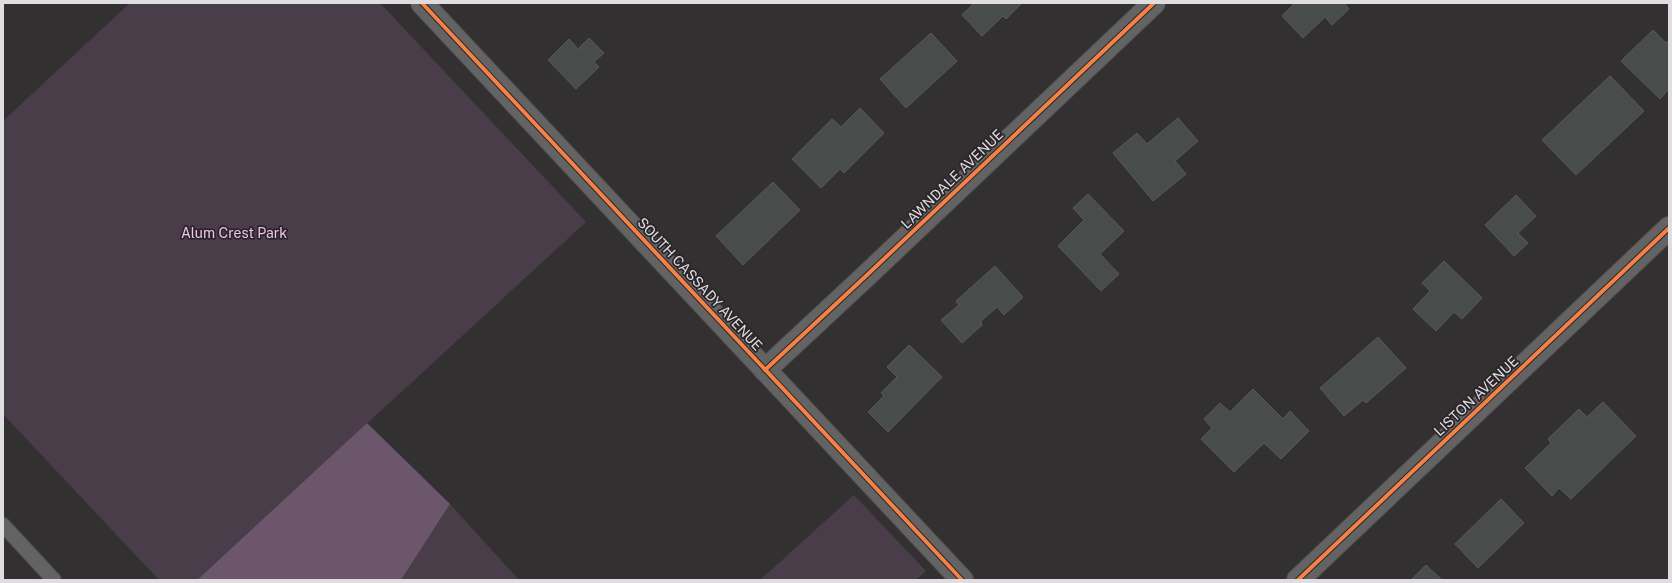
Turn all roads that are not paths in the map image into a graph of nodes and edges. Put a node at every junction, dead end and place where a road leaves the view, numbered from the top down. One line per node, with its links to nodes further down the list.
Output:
1 (422, 3): 4 (street, SOUTH CASSADY AVENUE)
2 (1154, 3): 4 (street, LAWNDALE AVENUE)
3 (1669, 228): 8 (street, LISTON AVENUE)
4 (765, 370): 7 (street, SOUTH CASSADY AVENUE)
5 (3, 525): 6 (lane)
6 (54, 580)
7 (962, 580)
8 (1298, 580)

